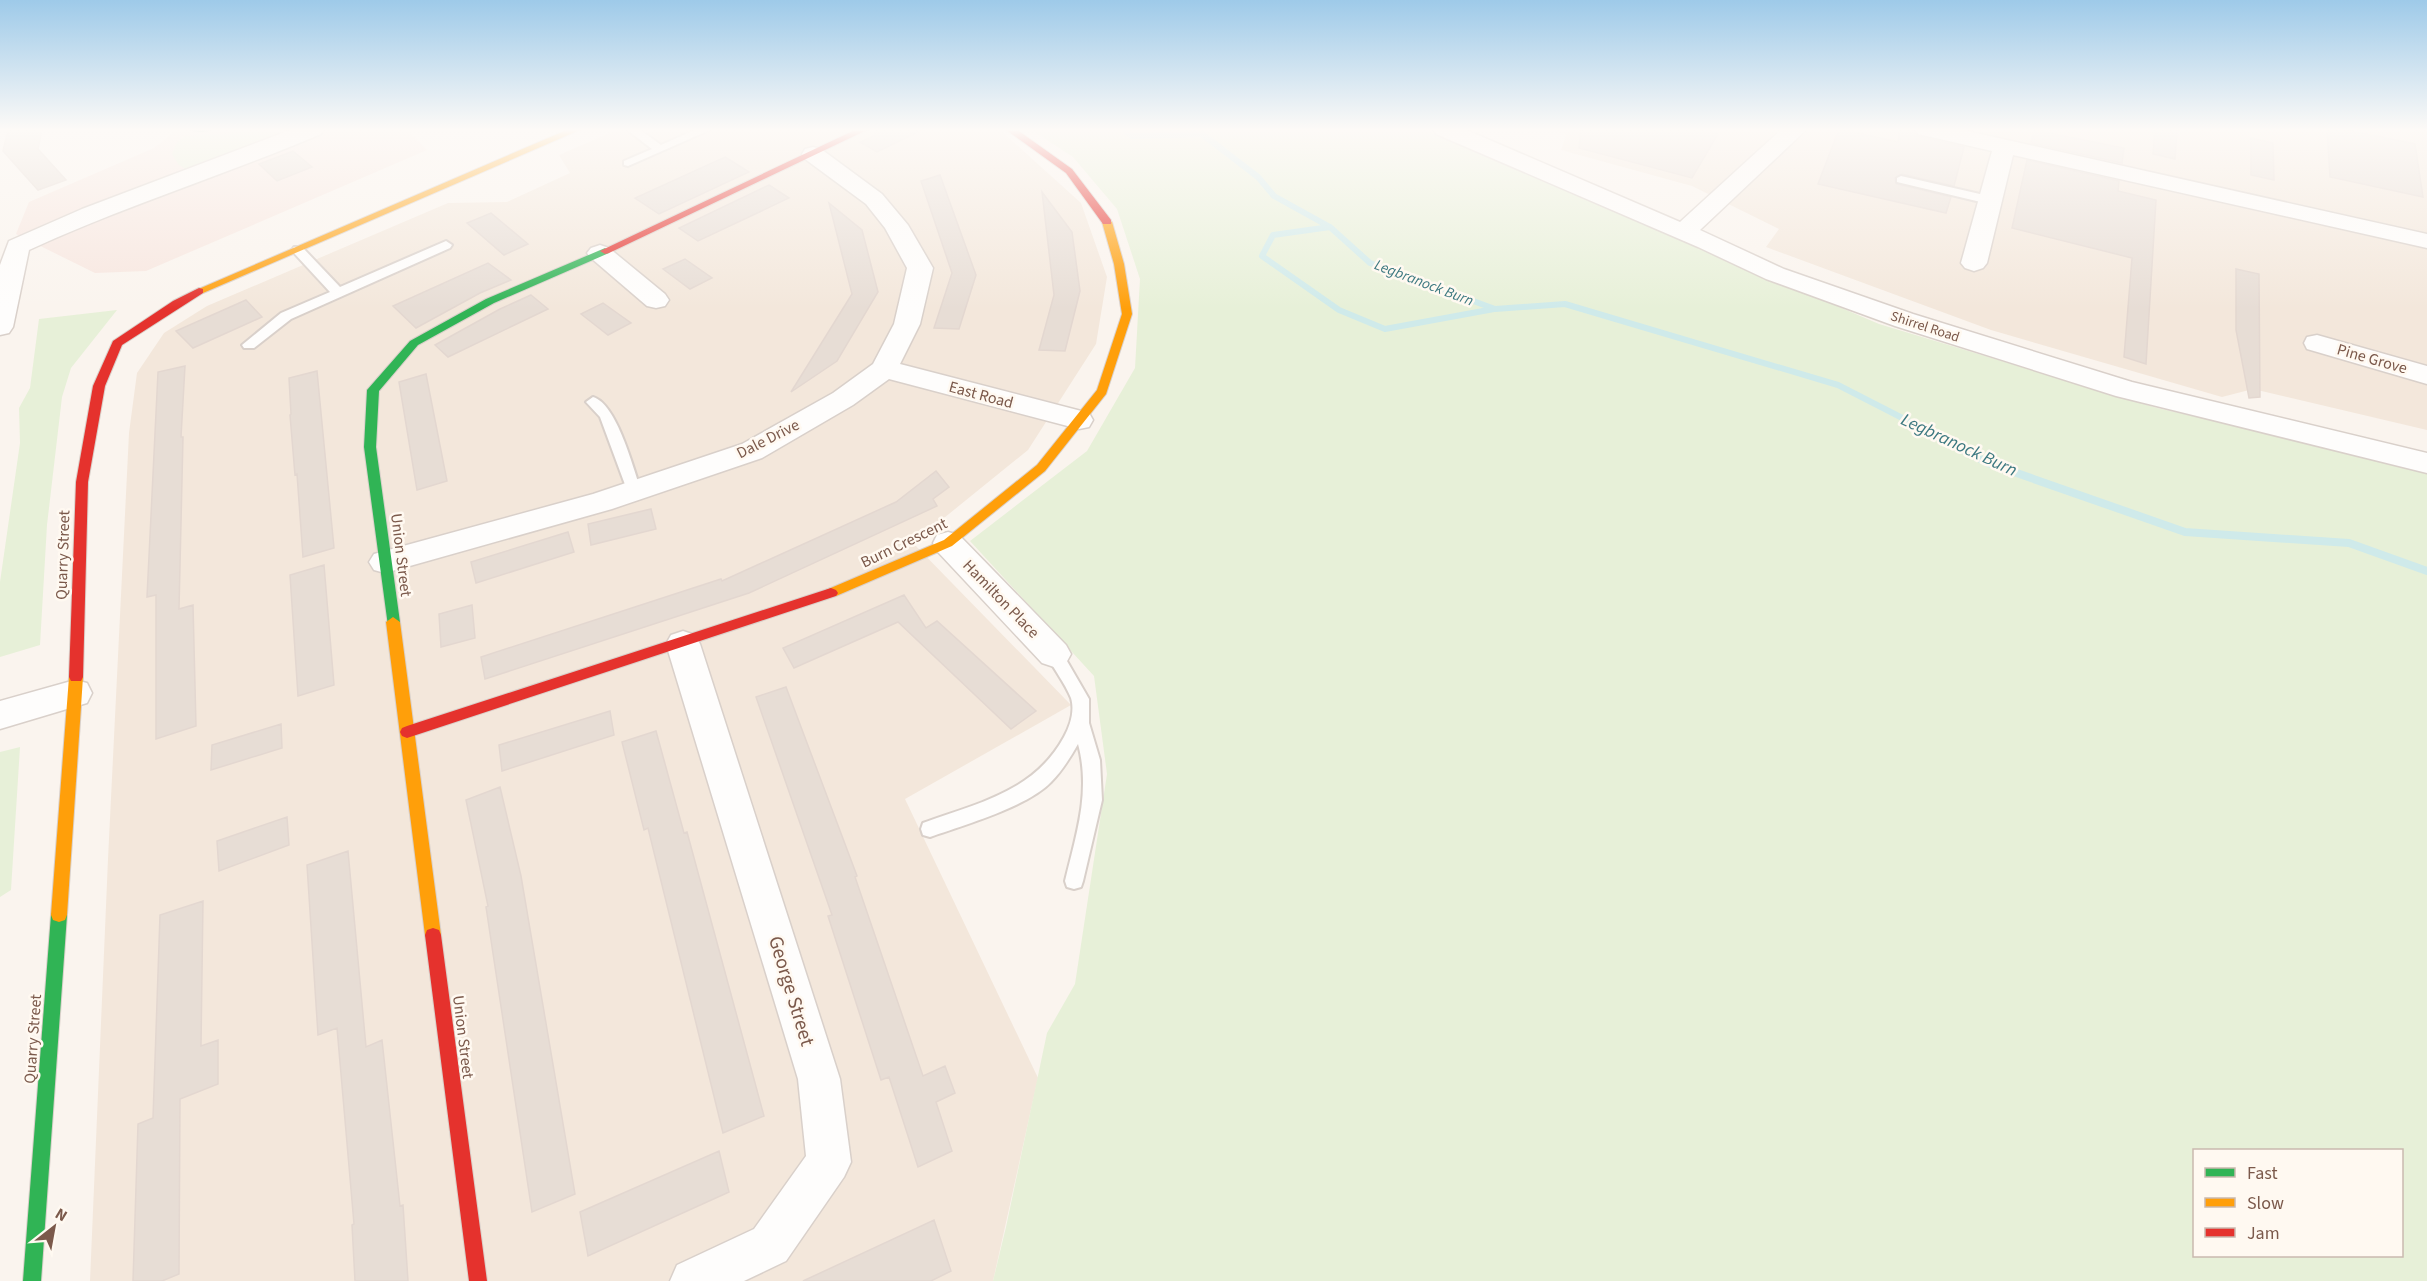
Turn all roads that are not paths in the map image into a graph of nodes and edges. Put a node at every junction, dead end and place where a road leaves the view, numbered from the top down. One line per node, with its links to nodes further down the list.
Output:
1 (157, 189): 20 (street)
2 (440, 189): 15 (street, Quarry Street)
3 (738, 189): 16 (street, Union Street)
4 (861, 189): 23 (street, Dale Drive)
5 (1083, 189): 26 (street, Burn Crescent)
6 (1583, 189): 12 (street, Shirrel Road)
7 (1730, 189): 12 (street)
8 (1940, 189): 11 (lane)
9 (1992, 189): 11 (street)
10 (2192, 189): 13 (street)
11 (1989, 200): 17 (street)
12 (1683, 232): 27 (street, Shirrel Road)
13 (2427, 241)
14 (446, 245): 18 (lane)
15 (298, 250): 18 (lane); 33 (street, Quarry Street)
16 (600, 253): 19 (street); 30 (street, Union Street)
17 (1974, 263)
18 (337, 292): 22 (lane)
19 (656, 300)
20 (0, 327)
21 (2317, 344): 24 (street, Pine Grove)
22 (249, 345)
23 (884, 369): 26 (street, East Road); 28 (street, Dale Drive)
24 (2427, 375)
25 (593, 402): 28 (lane)
26 (1079, 420): 29 (street, Burn Crescent)
27 (2427, 463)
28 (634, 490): 30 (street, Dale Drive)
29 (948, 543): 31 (street, Burn Crescent); 32 (street, Hamilton Place)
30 (385, 562): 36 (street, Union Street)
31 (683, 644): 36 (street, Burn Crescent); 41 (street, George Street)
32 (1054, 654): 35 (lane)
33 (75, 693): 34 (street); 39 (street, Quarry Street)
34 (0, 715)
35 (1080, 723): 37 (lane); 38 (lane)
36 (407, 732): 40 (street, Union Street)
37 (930, 829)
38 (1074, 881)
39 (33, 1281)
40 (478, 1281)
41 (693, 1281)

